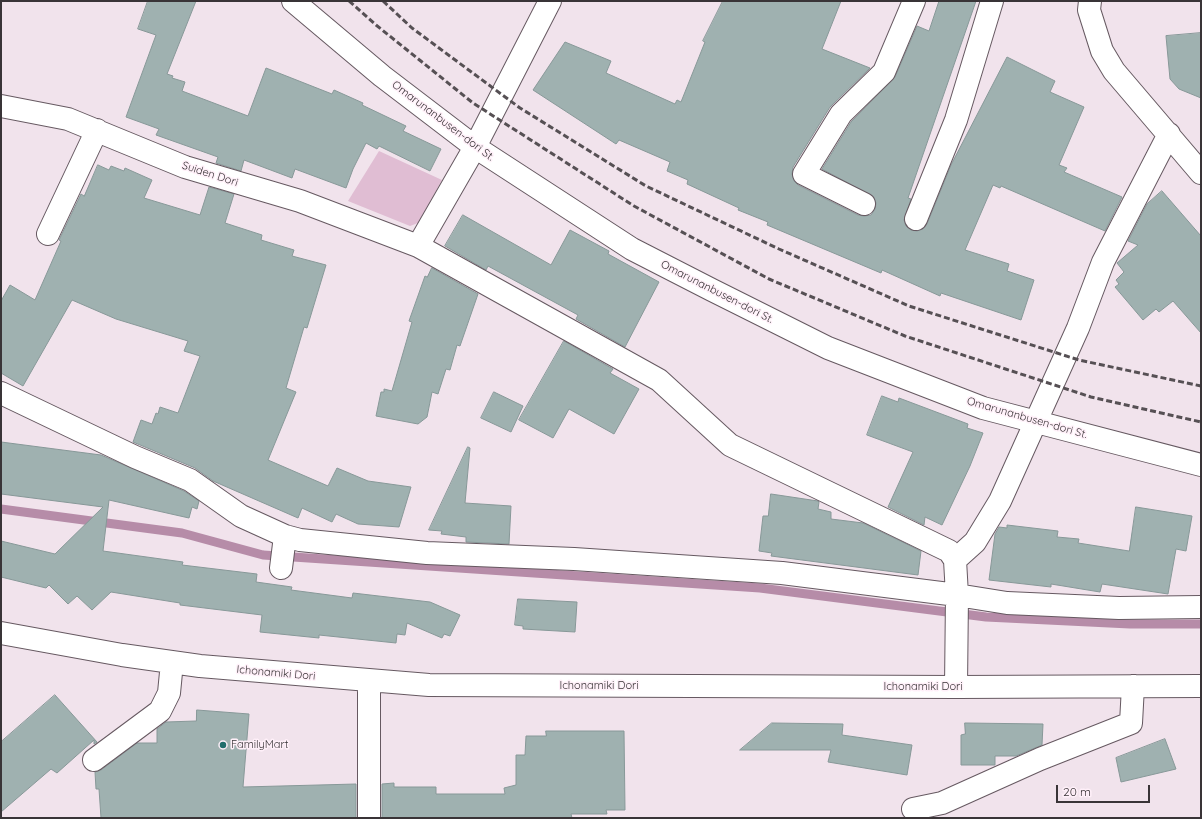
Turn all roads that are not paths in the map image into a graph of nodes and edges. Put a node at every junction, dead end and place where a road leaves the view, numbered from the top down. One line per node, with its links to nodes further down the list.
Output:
1 (293, 1): 9 (street, Omarunanbusen-dori St.)
2 (550, 1): 9 (street)
3 (914, 1): 11 (street)
4 (992, 1): 12 (street)
5 (1090, 1): 8 (street)
6 (1, 106): 7 (street, Suiden Dori)
7 (97, 130): 13 (street); 14 (street, Suiden Dori)
8 (1169, 134): 10 (street); 16 (street)
9 (475, 147): 14 (street); 16 (street, Omarunanbusen-dori St.)
10 (1201, 173)
11 (864, 204)
12 (916, 219)
13 (48, 234)
14 (418, 246): 19 (street, Suiden Dori)
15 (1, 393): 18 (street)
16 (1036, 421): 17 (street, Omarunanbusen-dori St.); 19 (street)
17 (1201, 465)
18 (284, 540): 20 (street); 21 (street)
19 (955, 560): 21 (street)
20 (281, 568)
21 (957, 598): 22 (street); 28 (street)
22 (1201, 608)
23 (1, 633): 24 (street, Ichonamiki Dori)
24 (172, 662): 25 (street, Ichonamiki Dori); 29 (street)
25 (369, 681): 28 (street, Ichonamiki Dori); 31 (street)
26 (1133, 686): 27 (street, Ichonamiki Dori); 28 (street, Ichonamiki Dori); 30 (street)
27 (1201, 686)
28 (956, 687)
29 (94, 760)
30 (913, 809)
31 (368, 818)

